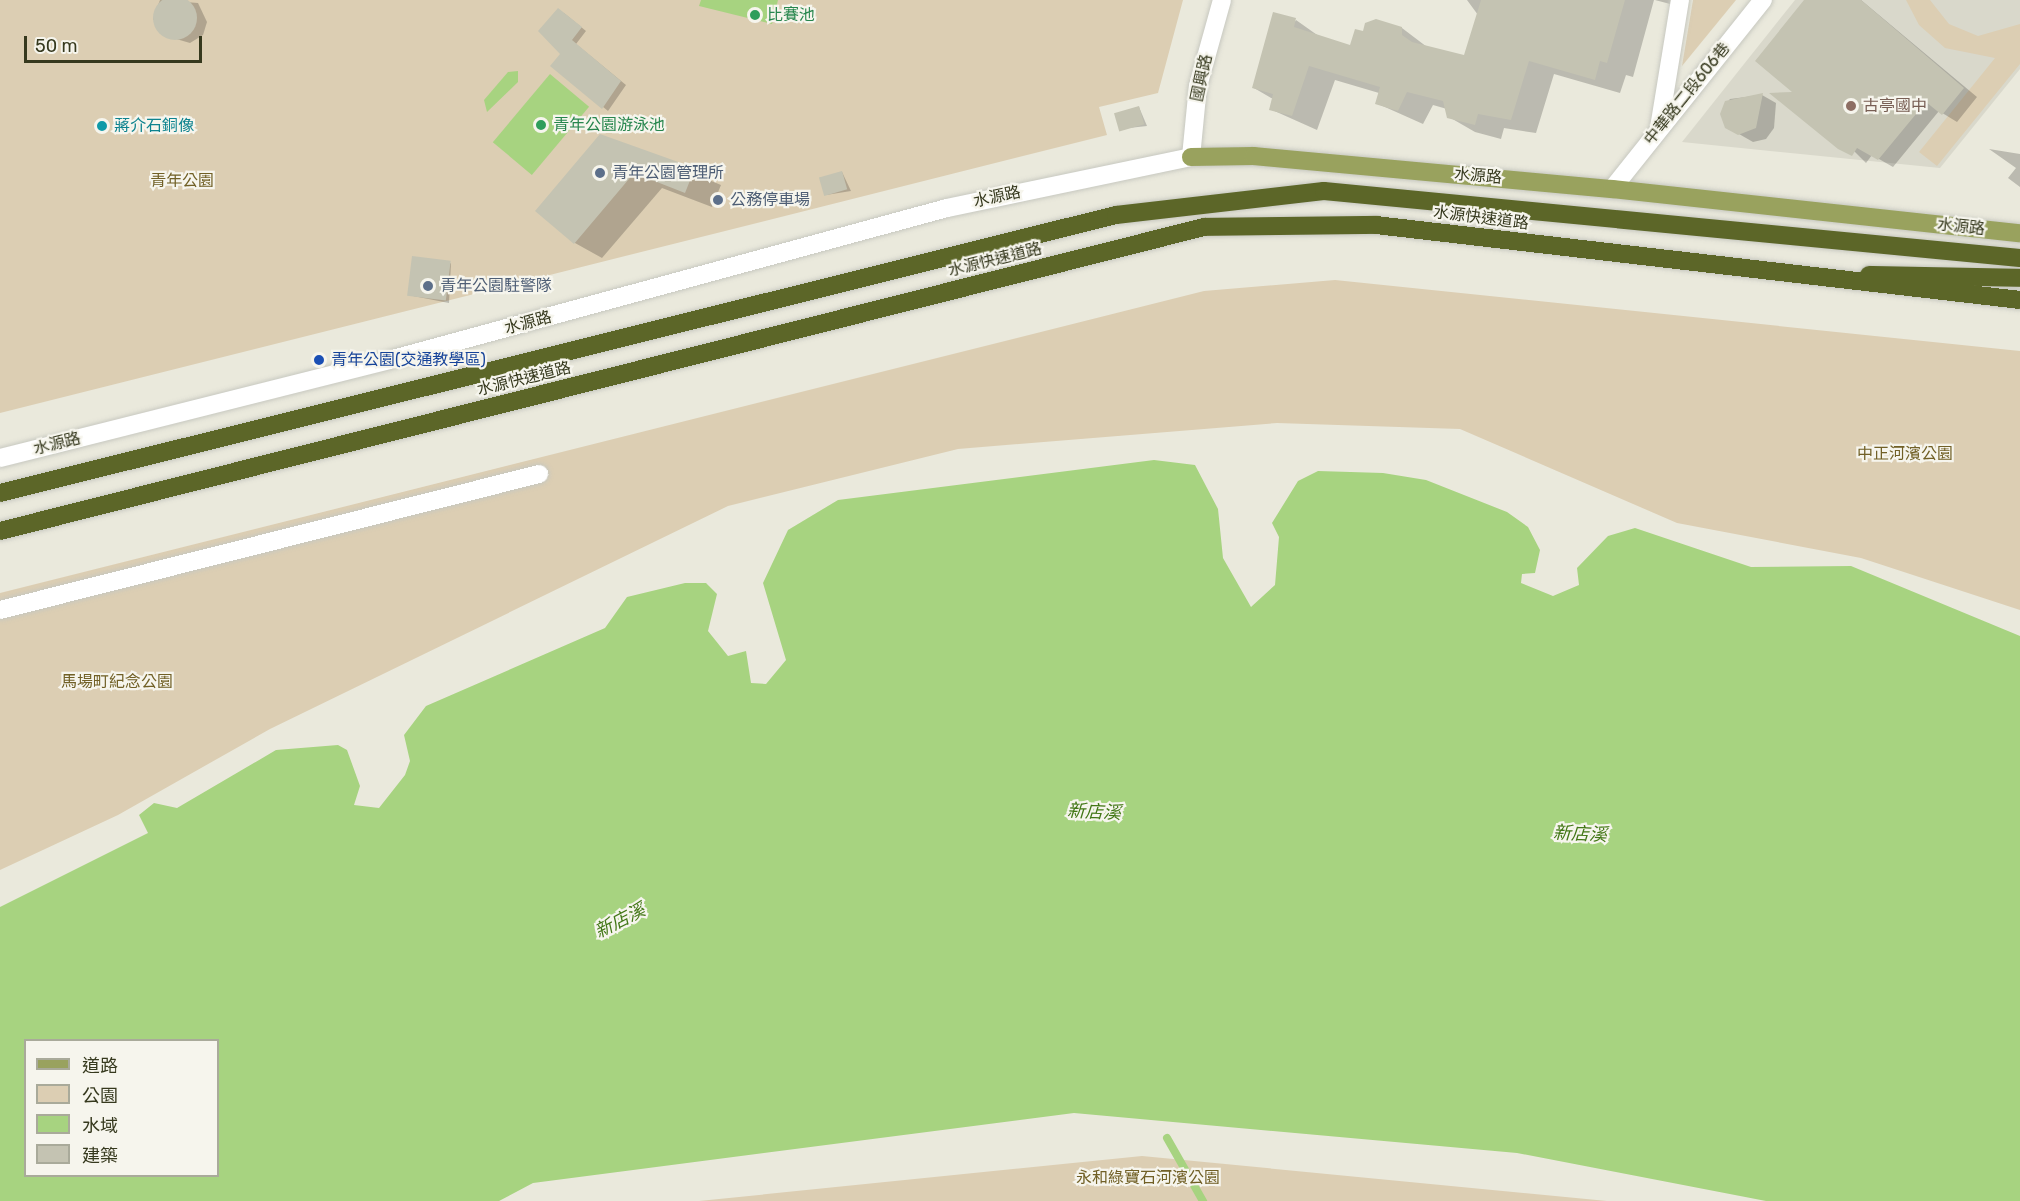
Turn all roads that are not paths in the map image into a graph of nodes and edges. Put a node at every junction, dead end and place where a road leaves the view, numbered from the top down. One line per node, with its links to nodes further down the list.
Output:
1 (1222, 0): 5 (street, 國興路)
2 (1680, 0): 4 (street)
3 (1763, 0): 4 (street, 中華路二段606巷)
4 (1658, 131): 6 (street, 中華路二段606巷)
5 (1191, 157): 6 (main road, 水源路); 12 (street, 水源路)
6 (1612, 189): 7 (main road, 水源路)
7 (2020, 233)
8 (2020, 258): 14 (highway, 水源快速道路)
9 (1804, 277): 10 (highway); 11 (highway, 水源快速道路); 15 (highway, 水源快速道路)
10 (2020, 278)
11 (2020, 300)
12 (0, 458)
13 (539, 474): 16 (street)
14 (0, 493)
15 (0, 531)
16 (0, 610)

